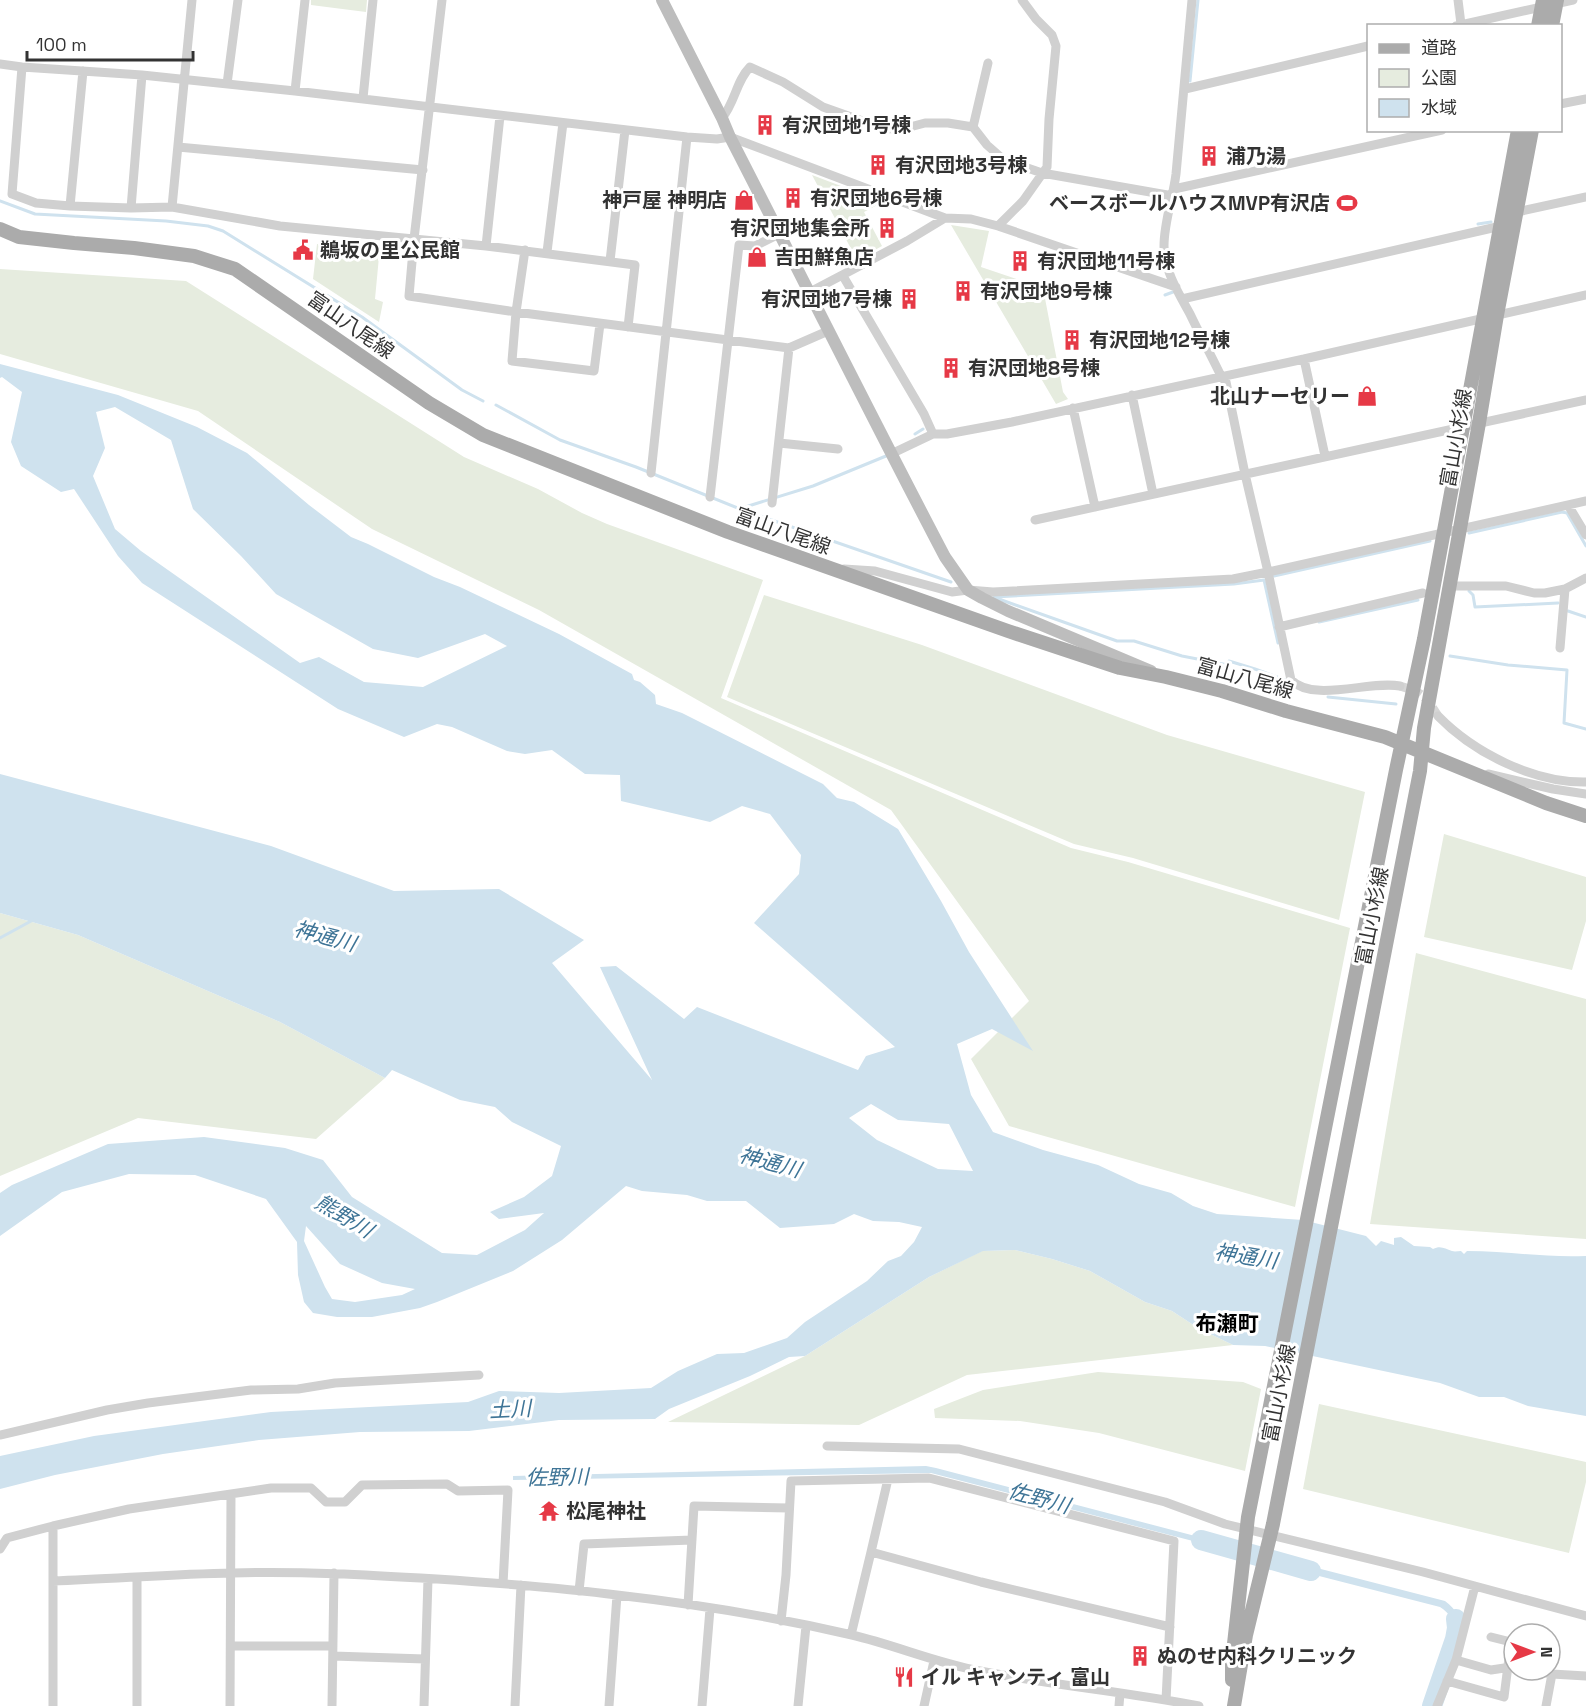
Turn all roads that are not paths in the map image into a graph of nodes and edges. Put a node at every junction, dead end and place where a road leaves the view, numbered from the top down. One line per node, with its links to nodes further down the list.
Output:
1 (192, 0): 22 (street)
2 (238, 0): 23 (street)
3 (305, 0): 25 (street)
4 (373, 0): 26 (street)
5 (442, 0): 29 (street)
6 (662, 0): 31 (street)
7 (1022, 0): 42 (street)
8 (1192, 0): 24 (street)
9 (1458, 0): 12 (street)
10 (1573, 0): 11 (street)
11 (1549, 2): 13 (street); 14 (main road); 15 (main road)
12 (1459, 24)
13 (1463, 24)
14 (1539, 24)
15 (1552, 24)
16 (1367, 46): 24 (street)
17 (988, 63): 33 (street)
18 (0, 64): 19 (street)
19 (22, 67): 20 (street); 45 (street)
20 (83, 71): 21 (street); 45 (street)
21 (142, 75): 22 (street); 47 (street)
22 (184, 80): 23 (street); 40 (street)
23 (226, 84): 25 (street)
24 (1185, 89): 43 (street)
25 (295, 91): 26 (street)
26 (363, 98): 29 (street)
27 (1586, 99): 28 (street)
28 (1562, 104)
29 (429, 106): 30 (street); 41 (street)
30 (500, 116): 32 (street); 55 (street)
31 (722, 118): 33 (street); 39 (street)
32 (563, 123): 34 (street); 57 (street)
33 (973, 128): 42 (street)
34 (625, 130): 38 (street); 58 (street)
35 (1433, 132): 43 (street)
36 (1518, 132): 51 (main road, 富山小杉線)
37 (1532, 132): 48 (main road, 富山小杉線)
38 (687, 137): 39 (street); 70 (street)
39 (730, 137): 49 (street); 53 (street)
40 (178, 147): 41 (street); 46 (street)
41 (423, 170): 54 (street)
42 (1042, 173): 43 (street); 50 (street)
43 (1174, 193): 60 (street)
44 (1586, 197): 48 (street)
45 (70, 206): 47 (street)
46 (172, 207): 47 (street); 54 (street)
47 (131, 208)
48 (1517, 212): 65 (main road, 富山小杉線)
49 (945, 218): 50 (street); 59 (street)
50 (998, 226): 60 (street)
51 (1501, 226): 63 (street); 66 (main road, 富山小杉線)
52 (0, 229): 97 (main road, 富山八尾線)
53 (780, 234): 61 (street); 71 (street)
54 (414, 239): 55 (street); 64 (street)
55 (486, 246): 56 (street)
56 (525, 250): 57 (street); 64 (street)
57 (548, 252): 58 (street)
58 (610, 261): 68 (street)
59 (843, 276): 61 (street); 80 (street)
60 (1176, 287): 63 (street)
61 (810, 292): 69 (street)
62 (1586, 295): 65 (street)
63 (1182, 299): 74 (street)
64 (516, 312): 67 (street); 67 (street)
65 (1497, 315): 66 (street); 78 (main road, 富山小杉線)
66 (1482, 318): 73 (street); 79 (main road, 富山小杉線)
67 (600, 324): 68 (street)
68 (628, 327): 70 (street)
69 (828, 331): 72 (street); 83 (street)
70 (667, 332): 71 (street); 85 (street)
71 (729, 339): 72 (street); 88 (street)
72 (789, 348): 81 (street)
73 (1304, 359): 74 (street); 84 (street)
74 (1221, 376): 75 (street); 86 (street)
75 (1132, 395): 77 (street); 87 (street)
76 (1586, 399): 78 (street)
77 (1073, 408): 80 (street); 92 (street)
78 (1479, 423): 79 (street); 94 (main road, 富山小杉線)
79 (1464, 426): 84 (street); 95 (main road, 富山小杉線)
80 (933, 434): 83 (street)
81 (778, 442): 82 (street); 90 (street)
82 (837, 449)
83 (891, 454): 102 (street)
84 (1325, 456): 86 (street)
85 (651, 473)
86 (1245, 474): 87 (street); 98 (street)
87 (1153, 494): 92 (street)
88 (710, 496)
89 (1586, 501): 91 (street)
90 (772, 503)
91 (1568, 505): 94 (street); 96 (street)
92 (1095, 507): 93 (street)
93 (1035, 520)
94 (1459, 528): 95 (street); 110 (main road, 富山小杉線)
95 (1444, 533): 98 (street); 109 (main road, 富山小杉線)
96 (1586, 535)
97 (824, 567): 102 (street); 106 (main road, 富山八尾線)
98 (1268, 572): 102 (street); 104 (street)
99 (1586, 578): 101 (street)
100 (1456, 586): 101 (street)
101 (1565, 589): 105 (street)
102 (968, 590): 106 (street)
103 (1424, 593): 104 (street)
104 (1279, 627): 107 (street)
105 (1560, 648)
106 (1166, 677): 109 (main road, 富山八尾線)
107 (1400, 686)
108 (1438, 716): 112 (street)
109 (1402, 744): 110 (main road, 富山八尾線); 121 (main road, 富山小杉線)
110 (1422, 752): 111 (main road, 富山八尾線); 123 (main road, 富山小杉線)
111 (1457, 767): 113 (street); 114 (main road, 富山八尾線)
112 (1586, 782)
113 (1586, 794)
114 (1586, 816)
115 (479, 1375): 116 (street)
116 (0, 1435)
117 (827, 1446): 121 (street)
118 (888, 1479): 120 (street); 126 (street); 142 (street)
119 (231, 1494): 122 (street); 127 (street); 132 (street)
120 (789, 1508): 124 (street); 140 (street)
121 (1247, 1523): 123 (street); 172 (main road, 富山小杉線)
122 (52, 1526): 125 (street); 131 (street)
123 (1272, 1530): 134 (street); 172 (main road, 富山小杉線)
124 (692, 1540): 135 (street); 137 (street)
125 (0, 1549)
126 (871, 1552): 142 (street); 143 (street)
127 (231, 1573): 128 (street); 129 (street); 146 (street)
128 (334, 1573): 130 (street); 147 (street)
129 (137, 1578): 131 (street); 161 (street)
130 (428, 1579): 132 (street); 149 (street)
131 (53, 1581): 160 (street)
132 (503, 1584): 133 (street)
133 (521, 1585): 135 (street); 165 (street)
134 (1475, 1586): 139 (street); 150 (street)
135 (579, 1591): 136 (street)
136 (617, 1595): 137 (street); 166 (street)
137 (688, 1605): 138 (street)
138 (710, 1609): 140 (street); 167 (street)
139 (1586, 1616)
140 (781, 1621): 141 (street)
141 (806, 1626): 143 (street); 168 (street)
142 (1170, 1626): 159 (street)
143 (851, 1635): 151 (street)
144 (1491, 1637): 145 (street)
145 (1502, 1640)
146 (231, 1646): 147 (street); 162 (street)
147 (333, 1646): 148 (street)
148 (333, 1656): 149 (street); 163 (street)
149 (425, 1659): 164 (street)
150 (1455, 1660): 152 (street); 155 (street)
151 (934, 1661): 158 (street); 169 (street)
152 (1502, 1668)
153 (1562, 1675): 154 (street)
154 (1586, 1676)
155 (1447, 1681): 156 (street); 173 (street)
156 (1507, 1682)
157 (1550, 1682): 174 (street)
158 (1120, 1693): 159 (street); 170 (street)
159 (1166, 1700): 171 (street)
160 (53, 1706)
161 (137, 1706)
162 (230, 1706)
163 (332, 1706)
164 (424, 1706)
165 (515, 1706)
166 (609, 1706)
167 (702, 1706)
168 (798, 1706)
169 (924, 1706)
170 (1119, 1706)
171 (1199, 1706)
172 (1234, 1706)
173 (1437, 1706)
174 (1546, 1706)

